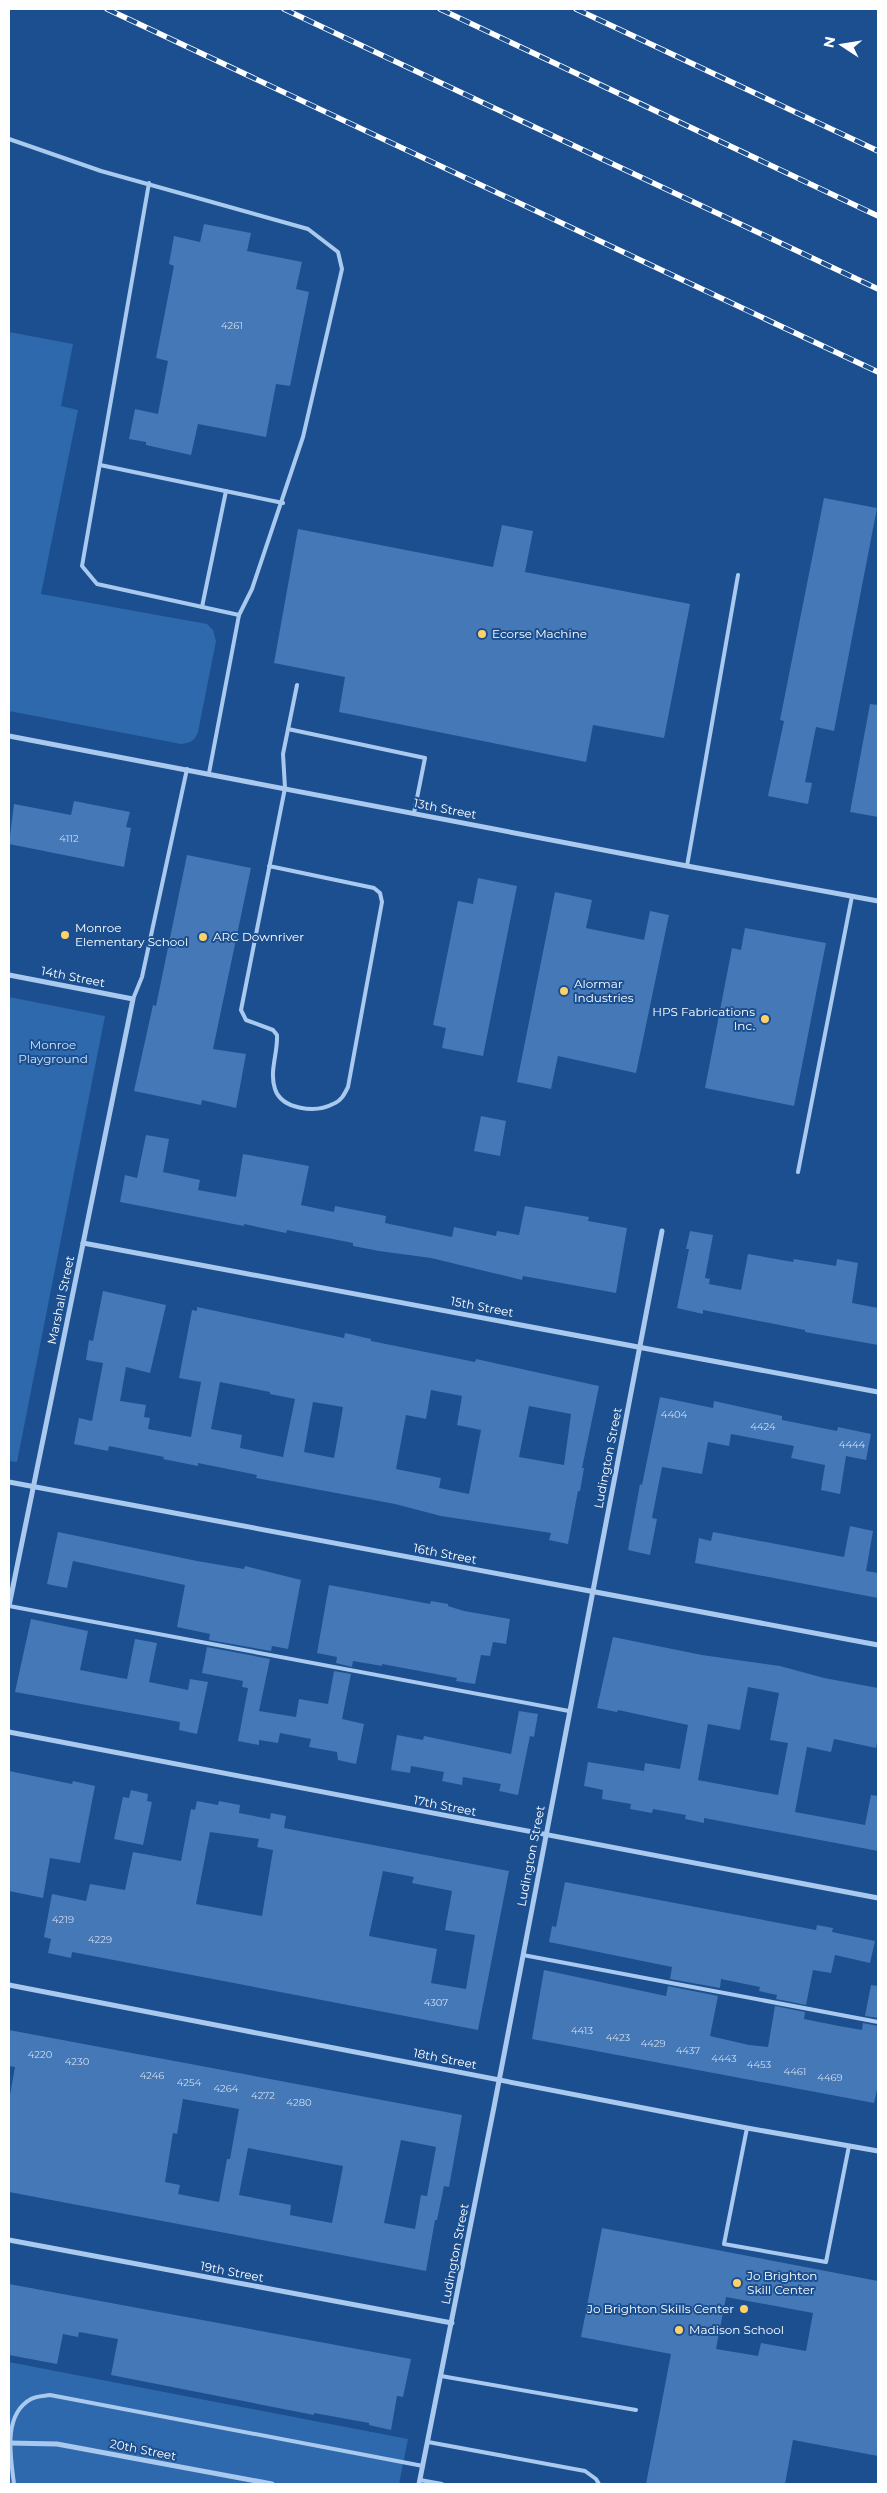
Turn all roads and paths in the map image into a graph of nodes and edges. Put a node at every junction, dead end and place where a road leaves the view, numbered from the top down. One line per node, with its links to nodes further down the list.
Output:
1 (9, 139): 2 (lane)
2 (148, 183): 3 (lane); 5 (lane)
3 (100, 465): 4 (lane); 7 (lane)
4 (226, 491): 5 (lane); 7 (lane)
5 (283, 502): 8 (lane)
6 (738, 575): 17 (lane)
7 (202, 607): 8 (lane)
8 (239, 614): 13 (lane)
9 (297, 684): 10 (lane)
10 (288, 729): 14 (lane); 15 (lane)
11 (9, 736): 12 (street, 13th Street)
12 (187, 769): 13 (street, 13th Street); 21 (lane)
13 (209, 773): 14 (street, 13th Street)
14 (285, 788): 15 (street, 13th Street); 16 (lane)
15 (414, 813): 17 (street, 13th Street)
16 (269, 866): 16 (lane)
17 (687, 866): 18 (street, 13th Street)
18 (852, 896): 19 (street, 13th Street); 22 (lane)
19 (878, 900)
20 (9, 975): 21 (street, 14th Street)
21 (133, 999): 24 (street, Marshall Street)
22 (798, 1172)
23 (662, 1231): 25 (street, Ludington Street)
24 (83, 1243): 25 (street, 15th Street); 28 (street, Marshall Street)
25 (639, 1346): 26 (street, 15th Street); 29 (street, Ludington Street)
26 (878, 1392)
27 (9, 1482): 28 (street, 16th Street)
28 (32, 1486): 29 (street, 16th Street); 30 (street, Marshall Street)
29 (592, 1592): 31 (street, 16th Street); 32 (street, Ludington Street)
30 (9, 1606): 32 (lane)
31 (878, 1645)
32 (569, 1711): 34 (street, Ludington Street)
33 (9, 1732): 34 (street, 17th Street)
34 (546, 1835): 35 (street, 17th Street); 36 (street, Ludington Street)
35 (878, 1898)
36 (523, 1955): 38 (lane); 39 (street, Ludington Street)
37 (9, 1985): 39 (street, 18th Street)
38 (878, 2022)
39 (499, 2079): 40 (street, 18th Street); 44 (street, Ludington Street)
40 (746, 2128): 41 (street, 18th Street); 41 (lane)
41 (849, 2145): 42 (street, 18th Street)
42 (878, 2151)
43 (9, 2240): 44 (street, 19th Street)
44 (452, 2323): 45 (street, Ludington Street)
45 (441, 2376): 46 (lane); 47 (street, Ludington Street)
46 (636, 2410)
47 (428, 2442): 49 (street, Ludington Street); 54 (lane)
48 (9, 2443): 49 (lane); 51 (lane); 52 (street, 20th Street)
49 (423, 2466): 50 (street, Ludington Street)
50 (420, 2482): 53 (lane)
51 (14, 2484)
52 (272, 2484)
53 (442, 2484)
54 (599, 2484)

